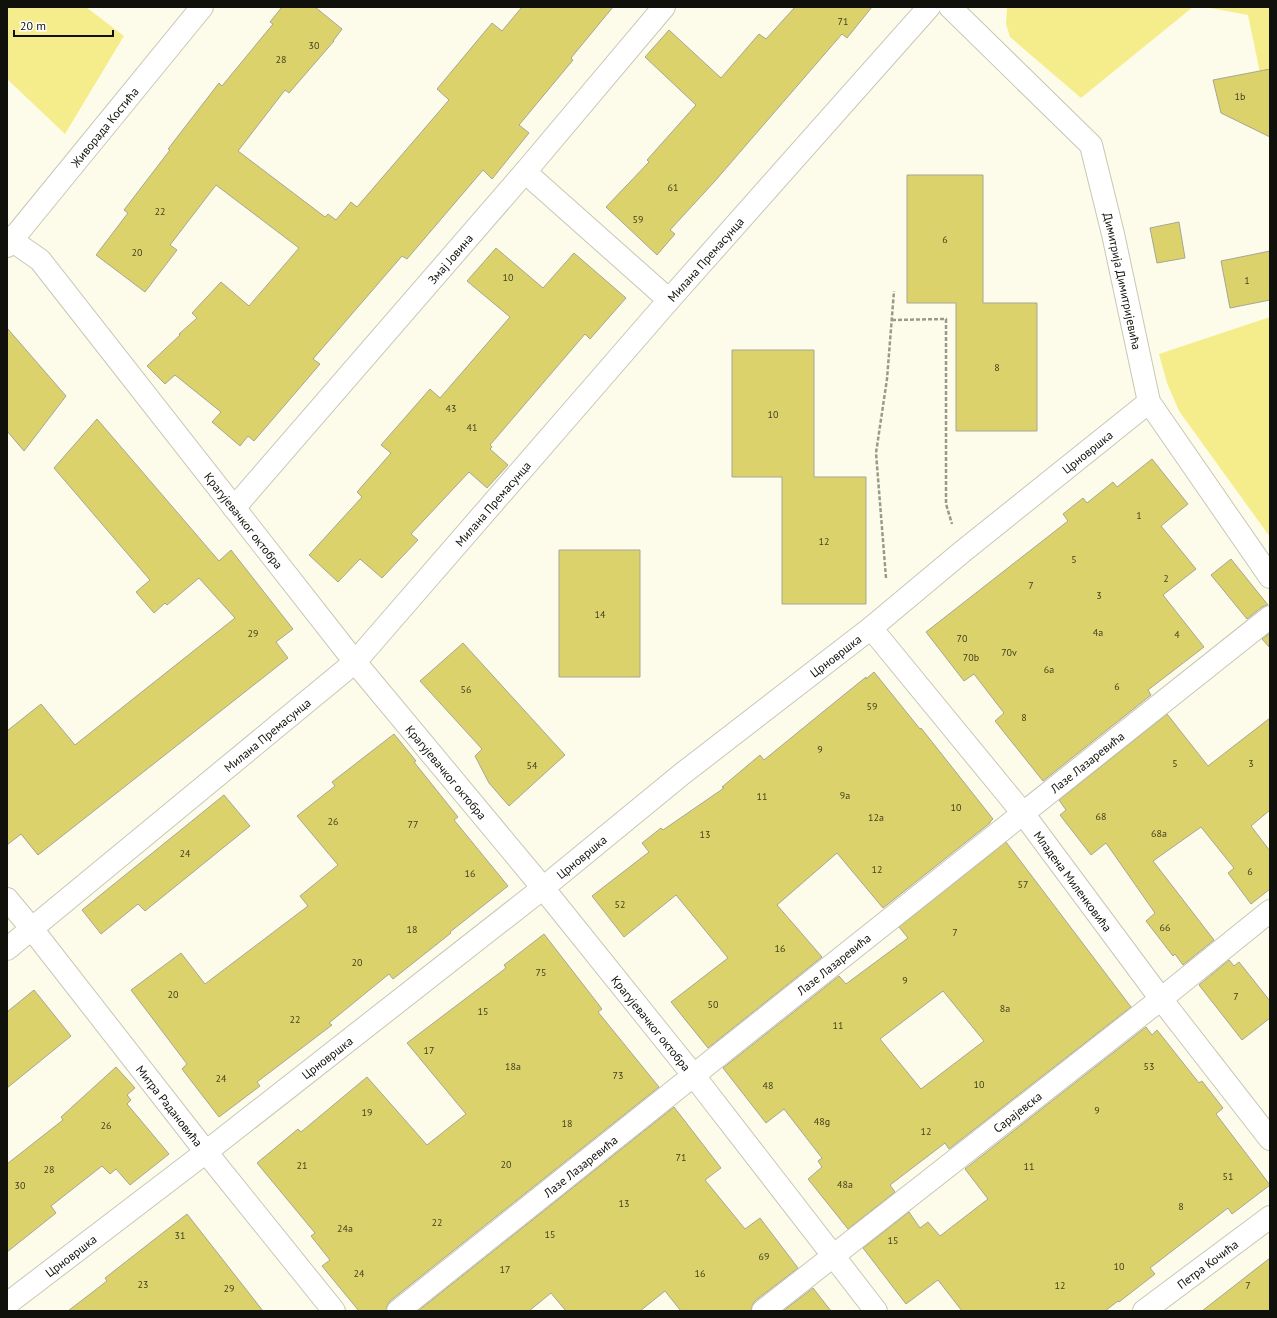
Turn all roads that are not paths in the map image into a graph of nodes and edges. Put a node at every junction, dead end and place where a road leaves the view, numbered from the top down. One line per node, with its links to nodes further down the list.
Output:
1 (202, 7): 6 (street, Живорада Костића)
2 (664, 7): 5 (street, Змај Јовина)
3 (929, 7): 7 (street, Милана Премасунца)
4 (950, 7): 8 (street, Димитрија Димитријевића)
5 (525, 172): 7 (street); 9 (street, Змај Јовина)
6 (9, 241): 9 (street, Крагујевачког октобра)
7 (669, 300): 13 (street, Милана Премасунца)
8 (1149, 402): 10 (street, Димитрија Димитријевића); 12 (street, Црновршка)
9 (234, 508): 13 (street, Крагујевачког октобра)
10 (1270, 577)
11 (1270, 617): 14 (street, Лазе Лазаревића)
12 (871, 628): 14 (street, Младена Миленковића); 15 (street, Црновршка)
13 (355, 662): 15 (street, Крагујевачког октобра); 18 (street, Милана Премасунца)
14 (1022, 812): 20 (street, Младена Миленковића); 21 (street, Лазе Лазаревића)
15 (543, 888): 21 (street, Крагујевачког октобра); 23 (street, Црновршка)
16 (7, 899): 18 (street, Митра Радановића)
17 (1270, 911): 20 (street, Сарајевска)
18 (32, 929): 19 (street, Милана Премасунца); 23 (street, Митра Радановића)
19 (7, 949)
20 (1161, 999): 22 (street, Младена Миленковића); 25 (street, Сарајевска)
21 (694, 1076): 25 (street, Крагујевачког октобра); 28 (street, Лазе Лазаревића)
22 (1270, 1139)
23 (206, 1152): 26 (street, Црновршка); 27 (street, Митра Радановића)
24 (1270, 1217): 31 (street, Петра Кочића)
25 (834, 1256): 29 (street, Сарајевска); 30 (street, Крагујевачког октобра)
26 (7, 1304)
27 (334, 1311)
28 (398, 1311)
29 (763, 1311)
30 (876, 1311)
31 (1144, 1311)

